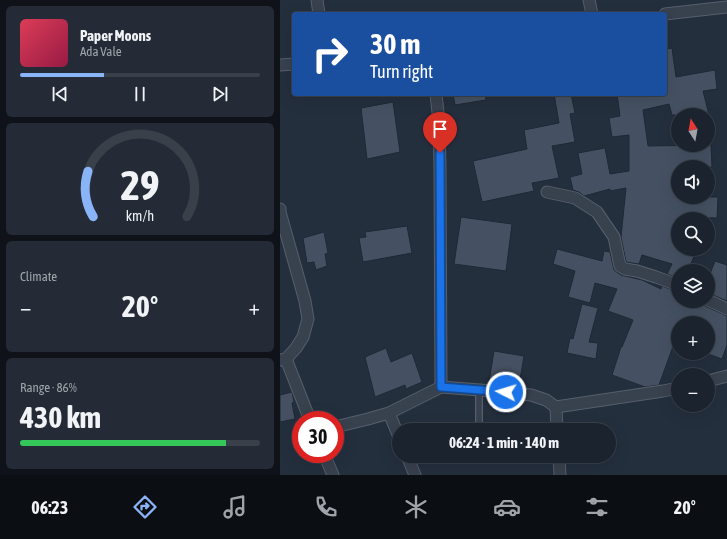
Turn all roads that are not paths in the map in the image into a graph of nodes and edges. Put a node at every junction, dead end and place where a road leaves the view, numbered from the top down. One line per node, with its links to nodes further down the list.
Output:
1 (317, 0): 5 (street)
2 (589, 0): 6 (street)
3 (711, 4): 4 (street); 7 (street)
4 (727, 7)
5 (319, 12)
6 (592, 12)
7 (667, 14)
8 (292, 64): 9 (street)
9 (280, 65)
10 (436, 96): 20 (street)
11 (547, 192): 14 (street)
12 (280, 209): 13 (street)
13 (280, 212): 17 (street)
14 (671, 282)
15 (715, 303): 16 (street)
16 (727, 309)
17 (283, 359): 24 (street)
18 (727, 376): 19 (street)
19 (715, 379)
20 (441, 387): 21 (street); 25 (street)
21 (478, 389): 23 (street); 27 (lane)
22 (671, 390): 23 (street)
23 (556, 407): 28 (street)
24 (306, 411)
25 (389, 413): 26 (street); 29 (street)
26 (393, 423)
27 (479, 423)
28 (557, 423)
29 (344, 425)
30 (328, 463): 33 (street)
31 (410, 463): 34 (street)
32 (559, 463): 35 (street)
33 (333, 475)
34 (415, 475)
35 (560, 475)

